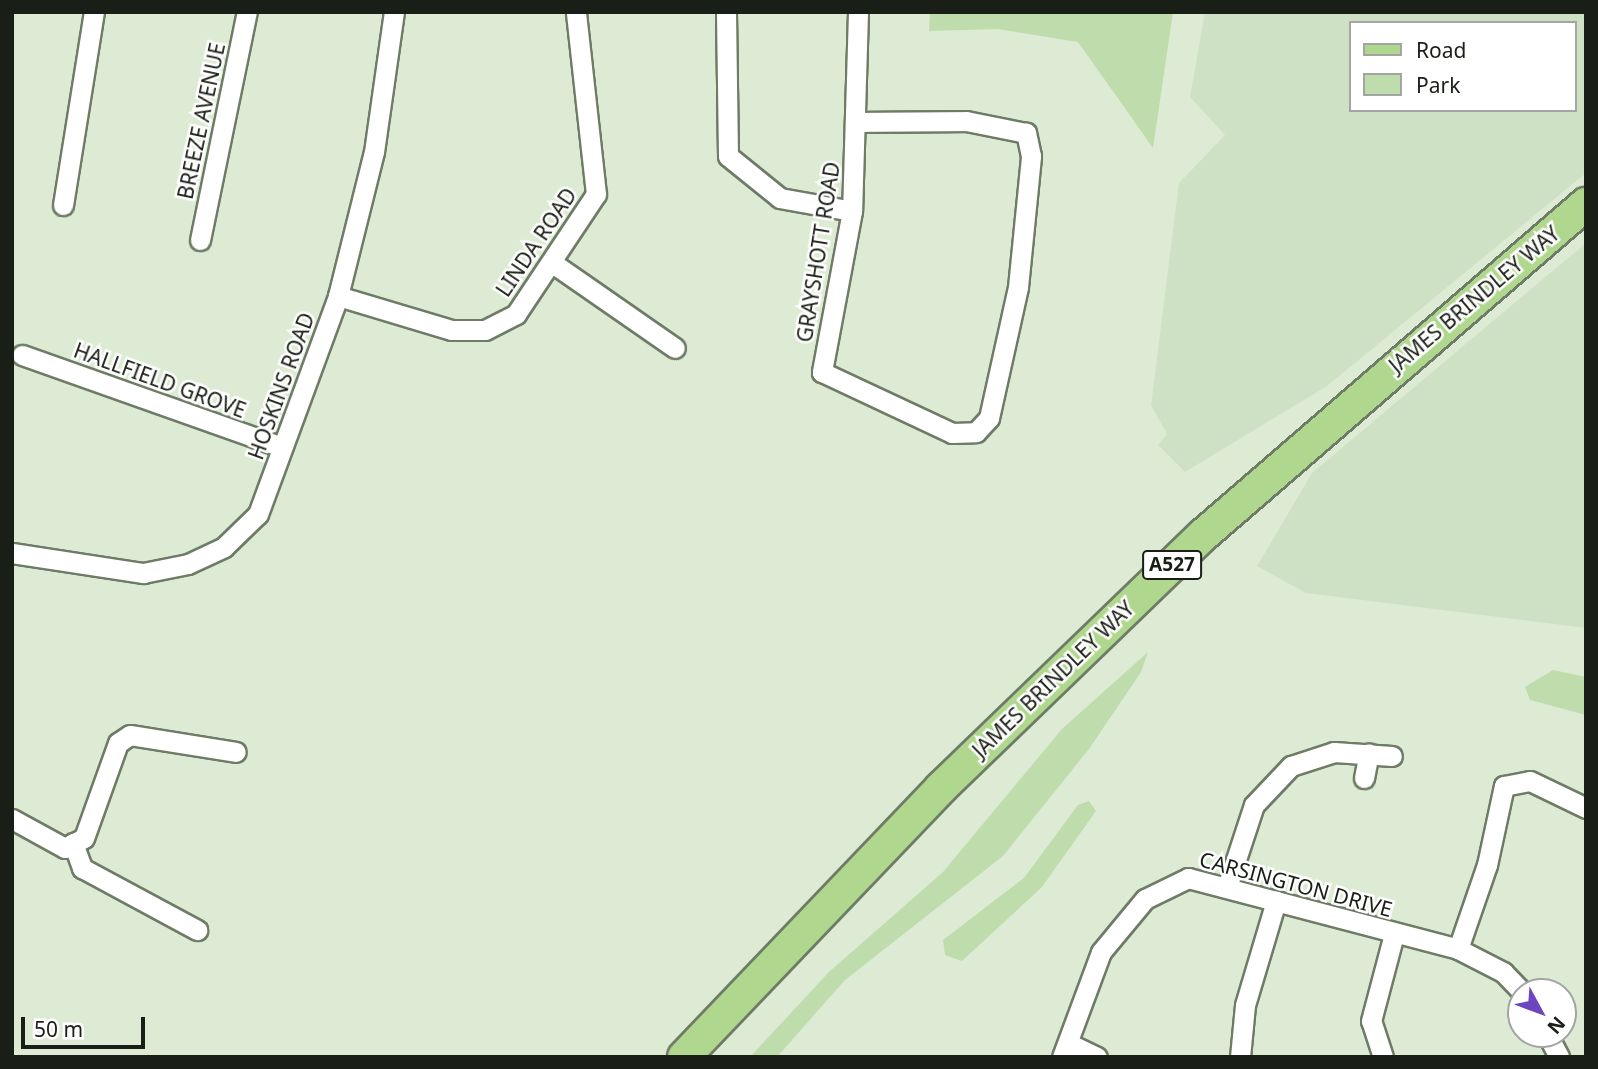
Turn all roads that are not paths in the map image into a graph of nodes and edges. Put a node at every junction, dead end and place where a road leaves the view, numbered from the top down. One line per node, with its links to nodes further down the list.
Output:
1 (94, 12): 9 (street)
2 (247, 12): 11 (street, BREEZE AVENUE)
3 (394, 12): 13 (street, HOSKINS ROAD)
4 (576, 12): 12 (street, LINDA ROAD)
5 (726, 12): 10 (street)
6 (859, 12): 7 (street, GRAYSHOTT ROAD)
7 (859, 122): 10 (street, GRAYSHOTT ROAD); 10 (street, GRAYSHOTT ROAD)
8 (1586, 204): 31 (main road, JAMES BRINDLEY WAY / A527)
9 (63, 205)
10 (852, 212)
11 (200, 240)
12 (554, 264): 13 (street, LINDA ROAD); 14 (street)
13 (338, 296): 16 (street, HOSKINS ROAD)
14 (675, 348)
15 (22, 355): 16 (street, HALLFIELD GROVE)
16 (282, 447): 17 (street, HOSKINS ROAD)
17 (12, 553)
18 (236, 752): 24 (street)
19 (1369, 753): 20 (street); 21 (street); 25 (street)
20 (1392, 756)
21 (1364, 778)
22 (1586, 808): 29 (street)
23 (12, 819): 24 (street)
24 (73, 843): 27 (street)
25 (1227, 887): 26 (street, CARSINGTON DRIVE); 32 (street, CARSINGTON DRIVE)
26 (1276, 901): 28 (street, CARSINGTON DRIVE); 36 (street)
27 (197, 930)
28 (1394, 934): 29 (street, CARSINGTON DRIVE); 37 (street)
29 (1458, 949): 30 (street, CARSINGTON DRIVE)
30 (1509, 978)
31 (733, 1011): 33 (main road, JAMES BRINDLEY WAY / A527); 34 (main road, JAMES BRINDLEY WAY / A527)
32 (1066, 1050): 35 (street)
33 (684, 1057)
34 (707, 1057)
35 (1097, 1057)
36 (1240, 1057)
37 (1383, 1057)

